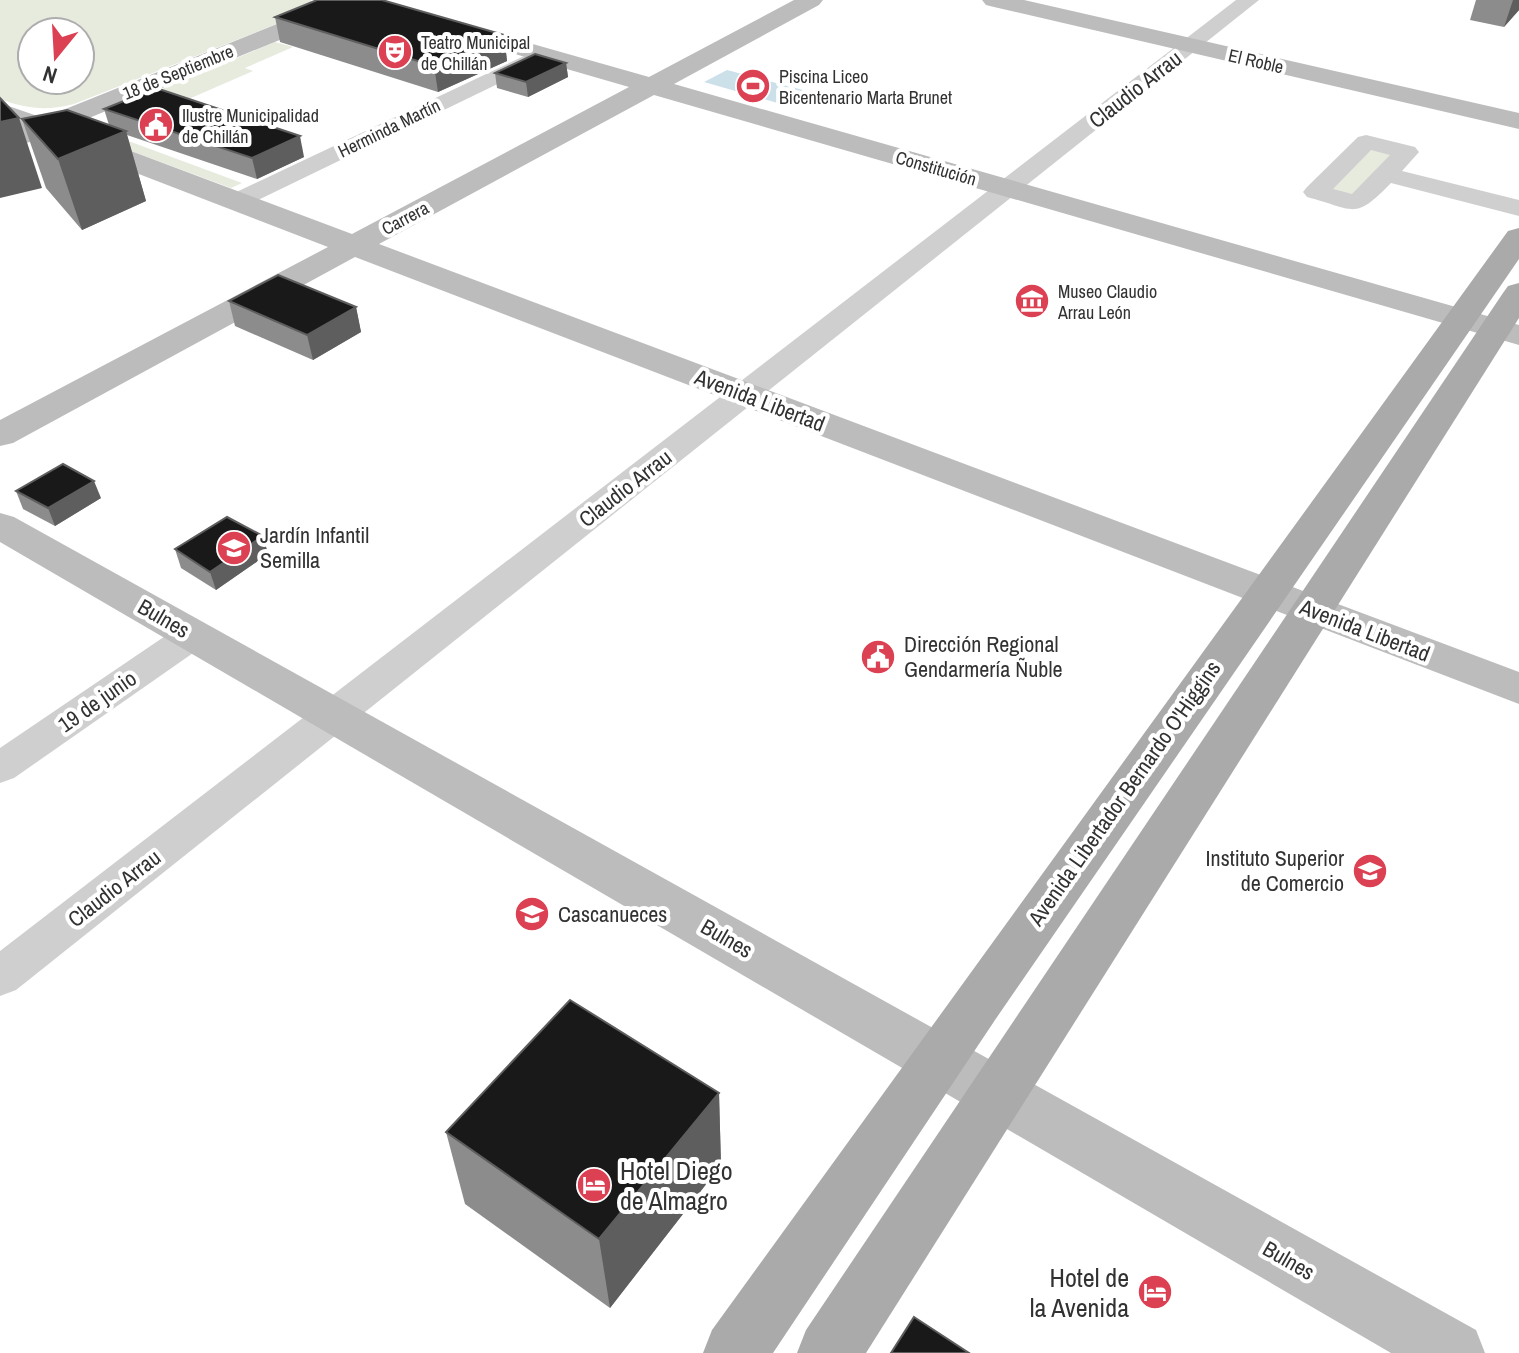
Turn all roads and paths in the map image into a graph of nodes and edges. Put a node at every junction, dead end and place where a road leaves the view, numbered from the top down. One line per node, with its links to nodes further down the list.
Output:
1 (355, 0): 5 (street, 18 de Septiembre); 7 (street, Constitución)
2 (811, 0): 8 (street, Carrera)
3 (994, 0): 6 (street, El Roble)
4 (1249, 0): 6 (street, Claudio Arrau)
5 (315, 10): 9 (street, 18 de Septiembre)
6 (1191, 45): 11 (street, El Roble); 15 (street, Claudio Arrau)
7 (541, 54): 8 (street, Constitución); 16 (street, Herminda Martín)
8 (651, 86): 15 (street, Constitución); 19 (street, Carrera)
9 (101, 104): 10 (street); 12 (street, 18 de Septiembre)
10 (0, 110): 12 (street, Avenida Libertad)
11 (1519, 121)
12 (43, 127): 13 (street, 18 de Septiembre); 16 (street, Avenida Libertad)
13 (0, 145)
14 (1385, 174): 17 (street)
15 (1008, 188): 21 (street, Constitución); 22 (street, Claudio Arrau)
16 (237, 201): 19 (street, Avenida Libertad)
17 (1519, 208)
18 (1519, 237): 21 (main road, Avenida Libertador Bernardo O'Higgins)
19 (354, 245): 22 (street, Avenida Libertad); 23 (street, Carrera)
20 (1519, 293): 21 (main road, Avenida Libertador Bernardo O'Higgins)
21 (1492, 327): 25 (main road, Avenida Libertador Bernardo O'Higgins); 26 (main road, Avenida Libertador Bernardo O'Higgins)
22 (745, 394): 25 (street, Avenida Libertad); 29 (street, Claudio Arrau)
23 (0, 435)
24 (5, 533): 27 (street, Bulnes)
25 (1265, 593): 26 (street, Avenida Libertad); 32 (main road, Avenida Libertador Bernardo O'Higgins)
26 (1313, 611): 28 (street, Avenida Libertad); 33 (main road, Avenida Libertador Bernardo O'Higgins)
27 (193, 635): 29 (street, Bulnes); 30 (street, 19 de junio)
28 (1519, 689)
29 (335, 715): 31 (street, Claudio Arrau); 32 (street, Bulnes)
30 (0, 768)
31 (0, 977)
32 (938, 1059): 33 (street, Bulnes); 34 (main road, Avenida Libertador Bernardo O'Higgins)
33 (998, 1093): 35 (main road, Avenida Libertador Bernardo O'Higgins); 36 (street, Bulnes)
34 (735, 1353)
35 (829, 1353)
36 (1453, 1353)

